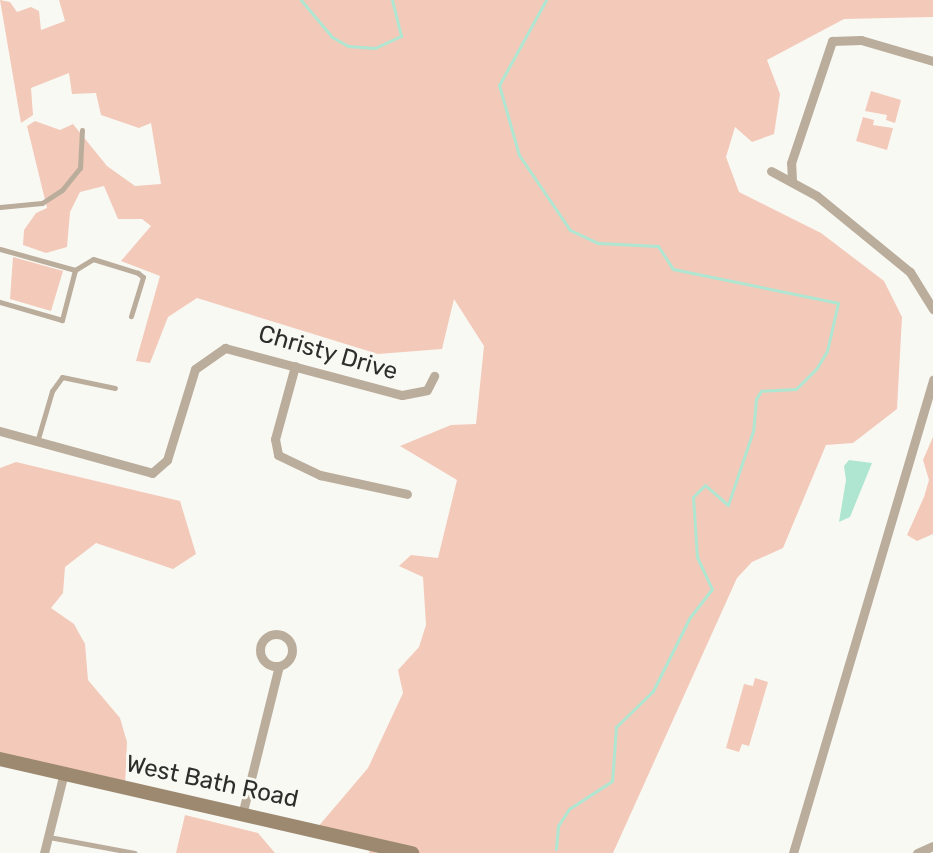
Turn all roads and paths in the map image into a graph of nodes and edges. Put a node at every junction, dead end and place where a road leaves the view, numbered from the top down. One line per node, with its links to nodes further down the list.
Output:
1 (933, 61): 4 (street)
2 (82, 130): 5 (lane)
3 (771, 171): 4 (street)
4 (792, 180): 9 (street)
5 (0, 207)
6 (0, 249): 7 (lane)
7 (75, 270): 8 (lane); 10 (lane)
8 (0, 302)
9 (933, 309)
10 (131, 316)
11 (295, 366): 12 (street, Christy Drive); 16 (street, Christy Drive); 17 (street)
12 (434, 376)
13 (933, 379): 27 (street)
14 (115, 388): 16 (lane)
15 (0, 431): 16 (street, Christy Drive)
16 (37, 442)
17 (407, 494)
18 (279, 666): 21 (street)
19 (0, 759): 20 (street, West Bath Road)
20 (64, 773): 21 (street, West Bath Road); 22 (street)
21 (243, 811): 26 (street, West Bath Road)
22 (48, 836): 24 (street); 25 (lane)
23 (933, 846): 28 (street)
24 (44, 853)
25 (135, 853)
26 (412, 853)
27 (793, 853)
28 (917, 853)

